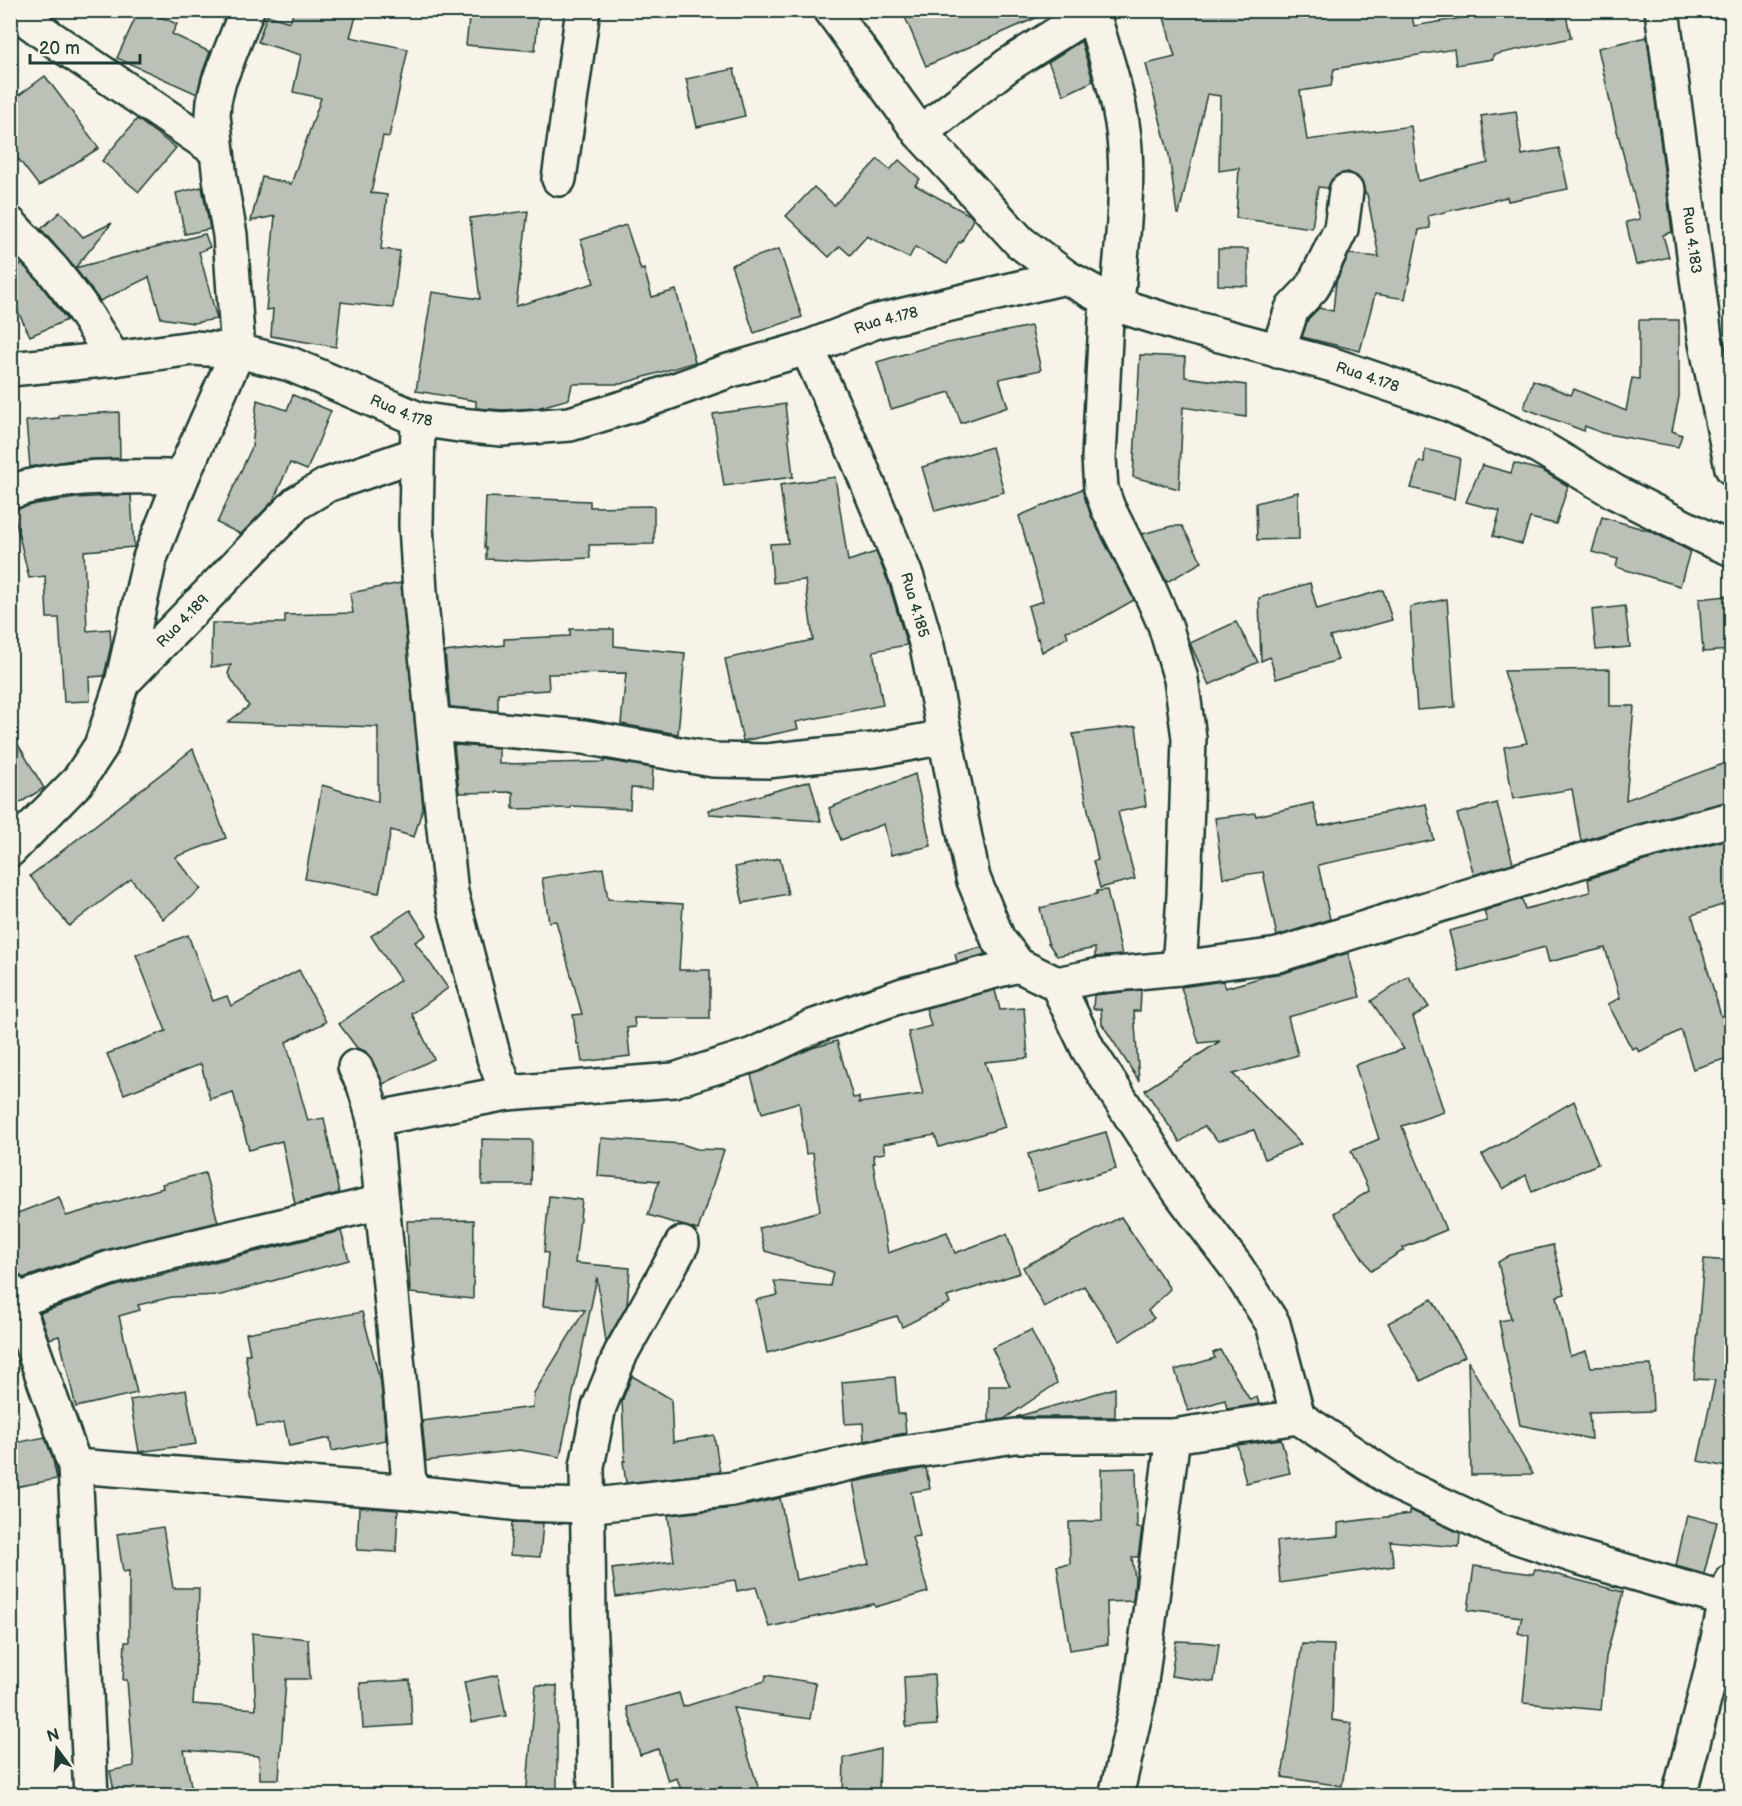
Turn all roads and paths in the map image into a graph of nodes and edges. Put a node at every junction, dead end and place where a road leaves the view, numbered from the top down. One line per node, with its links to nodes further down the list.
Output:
1 (14, 10): 8 (street)
2 (247, 10): 8 (street)
3 (583, 10): 9 (street)
4 (831, 10): 7 (street)
5 (1662, 10): 21 (street, Rua 4.183)
6 (1094, 11): 7 (street); 13 (street)
7 (920, 133): 12 (street)
8 (216, 150): 15 (street)
9 (559, 179)
10 (1346, 191): 16 (street)
11 (10, 224): 17 (street)
12 (1066, 277): 13 (street, Rua 4.178); 14 (street, Rua 4.178)
13 (1112, 302): 16 (street, Rua 4.178); 31 (street)
14 (807, 348): 19 (street, Rua 4.178); 27 (street, Rua 4.185)
15 (238, 351): 17 (street, Rua 4.178); 19 (street, Rua 4.178); 22 (street)
16 (1278, 351): 24 (street, Rua 4.178)
17 (114, 359): 18 (street, Rua 4.178)
18 (10, 369)
19 (418, 419): 20 (street)
20 (417, 454): 25 (street, Rua 4.189); 26 (street)
21 (1731, 468)
22 (182, 477): 23 (street); 25 (street)
23 (10, 492)
24 (1731, 549)
25 (122, 683): 29 (street, Rua 4.189)
26 (434, 724): 27 (street); 34 (street)
27 (945, 737): 30 (street, Rua 4.185)
28 (1731, 819): 31 (street)
29 (10, 850)
30 (1018, 965): 32 (street); 34 (street)
31 (1179, 968): 32 (street)
32 (1057, 984): 39 (street)
33 (355, 1067): 35 (street)
34 (507, 1093): 35 (street)
35 (374, 1119): 36 (street)
36 (382, 1202): 38 (street); 42 (street)
37 (681, 1244): 43 (street)
38 (12, 1299): 41 (street)
39 (1298, 1417): 40 (street); 44 (street)
40 (1173, 1436): 43 (street); 47 (street)
41 (75, 1466): 42 (street); 45 (street)
42 (410, 1492): 43 (street)
43 (587, 1506): 46 (street)
44 (1729, 1590): 48 (street)
45 (92, 1796)
46 (595, 1796)
47 (1116, 1796)
48 (1679, 1796)

